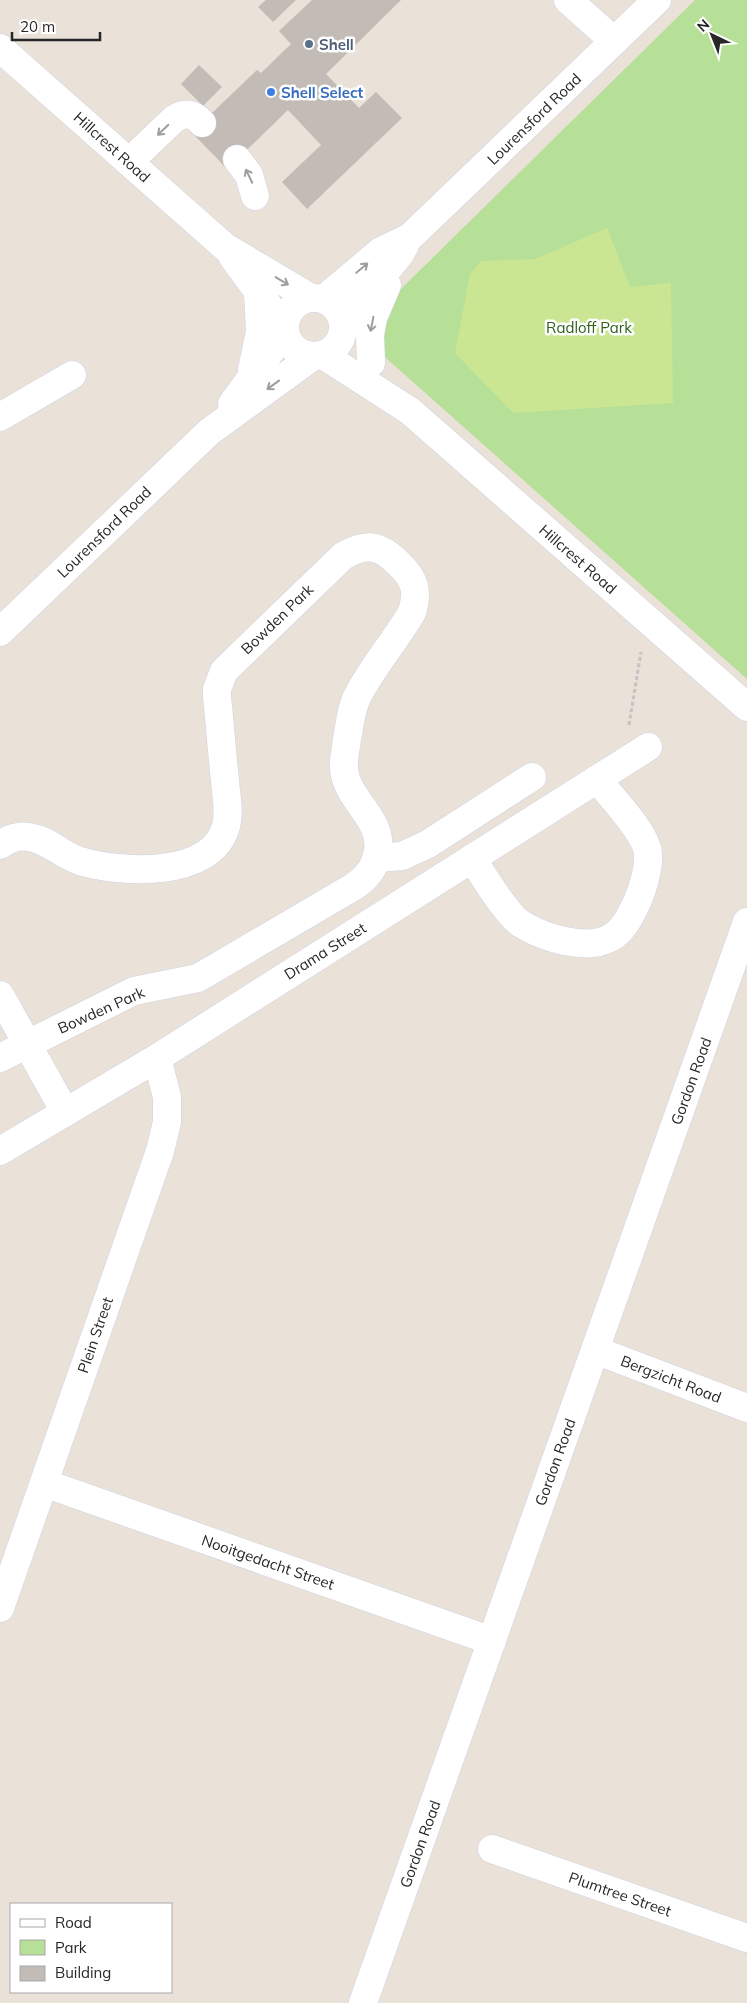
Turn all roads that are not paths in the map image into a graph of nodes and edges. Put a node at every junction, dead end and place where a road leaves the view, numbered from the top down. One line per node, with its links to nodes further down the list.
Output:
1 (568, 0): 3 (street)
2 (658, 0): 3 (street, Lourensford Road)
3 (614, 42): 9 (street, Lourensford Road)
4 (0, 48): 7 (street, Hillcrest Road)
5 (202, 123): 7 (street, one-way to 7)
6 (237, 159): 8 (street, one-way to 6)
7 (129, 162): 10 (street, Hillcrest Road)
8 (255, 196)
9 (410, 237): 11 (street, Lourensford Road); 13 (street, Lourensford Road, one-way to 9)
10 (225, 247): 12 (street, Hillcrest Road); 13 (street, Hillcrest Road, one-way to 13)
11 (394, 262): 14 (street, Lourensford Road); 17 (street, one-way to 17)
12 (258, 292): 15 (street, Hillcrest Road); 19 (street)
13 (317, 298): 14 (street); 15 (street)
14 (343, 329): 16 (street); 17 (street, Hillcrest Road)
15 (284, 330): 16 (street); 19 (street, Lourensford Road)
16 (317, 356): 20 (street, Hillcrest Road); 22 (street, Lourensford Road, one-way to 22)
17 (371, 364): 20 (street, Hillcrest Road)
18 (72, 375): 21 (street)
19 (250, 381): 22 (street, Lourensford Road)
20 (410, 411): 24 (street, Hillcrest Road)
21 (0, 417)
22 (209, 432): 23 (street, Lourensford Road)
23 (0, 632)
24 (747, 707)
25 (648, 747): 27 (street, Drama Street)
26 (532, 777): 29 (street)
27 (597, 779): 30 (street, Drama Street); 30 (street)
28 (0, 845): 29 (street, Bowden Park)
29 (377, 858): 33 (street, Bowden Park)
30 (472, 858): 35 (street, Drama Street)
31 (747, 922): 38 (street, Gordon Road)
32 (0, 995): 33 (street)
33 (28, 1044): 34 (street, Bowden Park); 36 (street)
34 (0, 1058)
35 (158, 1058): 36 (street, Drama Street); 40 (street, Plein Street)
36 (65, 1112): 37 (street, Drama Street)
37 (0, 1151)
38 (595, 1350): 39 (street, Bergzicht Road); 42 (street, Gordon Road)
39 (747, 1408)
40 (44, 1483): 41 (street, Plein Street); 42 (street, Nooitgedacht Street)
41 (0, 1608)
42 (492, 1641): 45 (street, Gordon Road)
43 (492, 1849): 44 (street, Plumtree Street)
44 (747, 1938)
45 (363, 2003)

